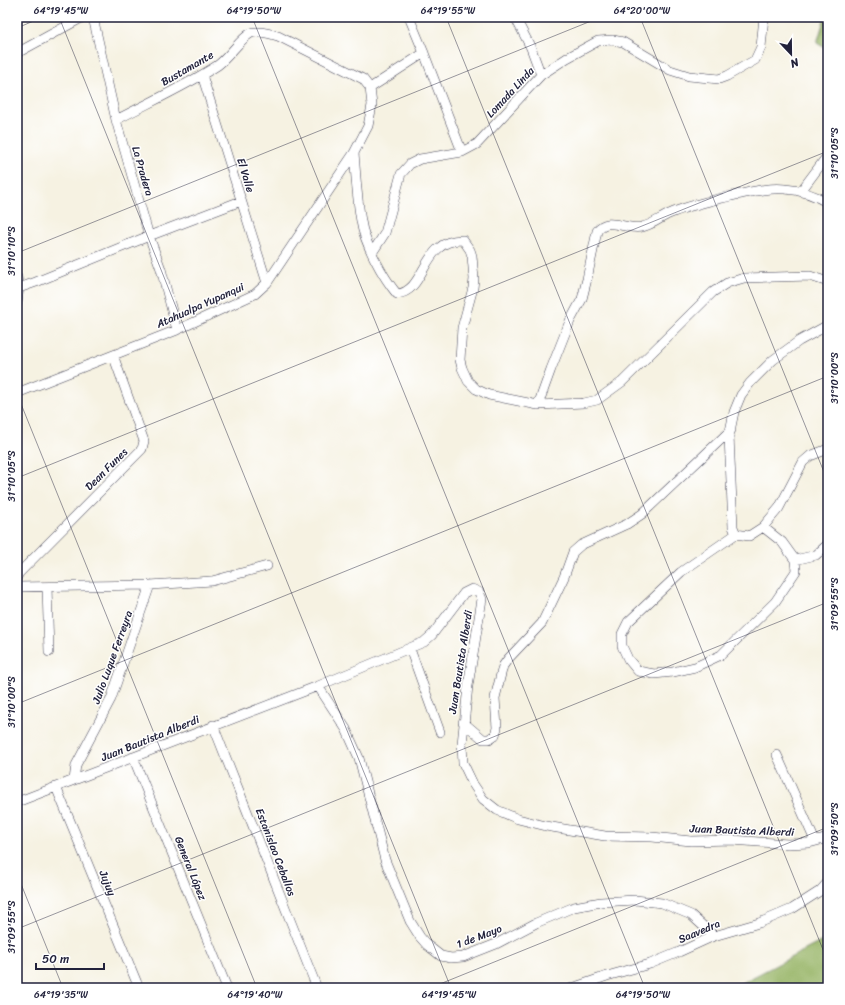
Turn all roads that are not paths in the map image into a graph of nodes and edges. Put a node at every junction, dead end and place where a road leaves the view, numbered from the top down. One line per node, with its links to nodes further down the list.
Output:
1 (83, 17): 6 (street)
2 (93, 17): 11 (street, La Pradera)
3 (409, 17): 7 (street)
4 (515, 17): 9 (street)
5 (764, 17): 9 (street, Lomada Linda)
6 (17, 53)
7 (424, 53): 10 (street); 12 (street)
8 (202, 75): 10 (street, Bustamante); 11 (street, Bustamante); 16 (street, El Valle)
9 (541, 75): 12 (street, Lomada Linda)
10 (370, 88): 13 (street, Atahualpa Yupanqui)
11 (116, 120): 18 (street, La Pradera)
12 (462, 152): 19 (street, Lomada Linda)
13 (354, 154): 19 (street); 22 (street, Atahualpa Yupanqui)
14 (828, 155): 15 (street)
15 (802, 192): 17 (street); 29 (street)
16 (241, 201): 18 (street); 22 (street, El Valle)
17 (828, 203)
18 (149, 236): 23 (street); 26 (street, La Pradera)
19 (372, 253): 29 (street)
20 (17, 277): 23 (street)
21 (828, 282): 29 (street)
22 (268, 283): 26 (street, Atahualpa Yupanqui)
23 (19, 288): 24 (street)
24 (17, 303)
25 (828, 325): 30 (street)
26 (177, 330): 27 (street, Atahualpa Yupanqui)
27 (112, 355): 28 (street, Atahualpa Yupanqui); 37 (street, Dean Funes)
28 (17, 393)
29 (538, 405)
30 (731, 430): 33 (street); 44 (street)
31 (828, 449): 32 (street)
32 (763, 527): 33 (street); 35 (street)
33 (736, 534): 35 (street)
34 (828, 544): 35 (street)
35 (796, 560)
36 (267, 566): 38 (street)
37 (17, 577)
38 (150, 585): 40 (street); 49 (street, Julio Luque Ferreyra)
39 (17, 587): 40 (street)
40 (47, 587): 42 (street)
41 (410, 648): 43 (street, Juan Bautista Alberdi); 44 (street, Juan Bautista Alberdi); 46 (street)
42 (49, 652)
43 (318, 686): 45 (street, Juan Bautista Alberdi); 55 (street, 1 de Mayo)
44 (463, 722): 53 (street, Juan Bautista Alberdi)
45 (213, 725): 48 (street, Juan Bautista Alberdi); 58 (street, Estanislao Ceballos)
46 (440, 732)
47 (776, 755): 53 (street)
48 (133, 757): 49 (street, Juan Bautista Alberdi); 57 (street, General López)
49 (74, 780): 50 (street, Juan Bautista Alberdi)
50 (56, 787): 51 (street, Juan Bautista Alberdi); 56 (street, Jujuy)
51 (17, 802)
52 (828, 838): 53 (street, Juan Bautista Alberdi)
53 (815, 841)
54 (828, 882): 55 (street, Saavedra)
55 (714, 936): 59 (street, Saavedra)
56 (138, 988)
57 (227, 988)
58 (317, 988)
59 (572, 988)

